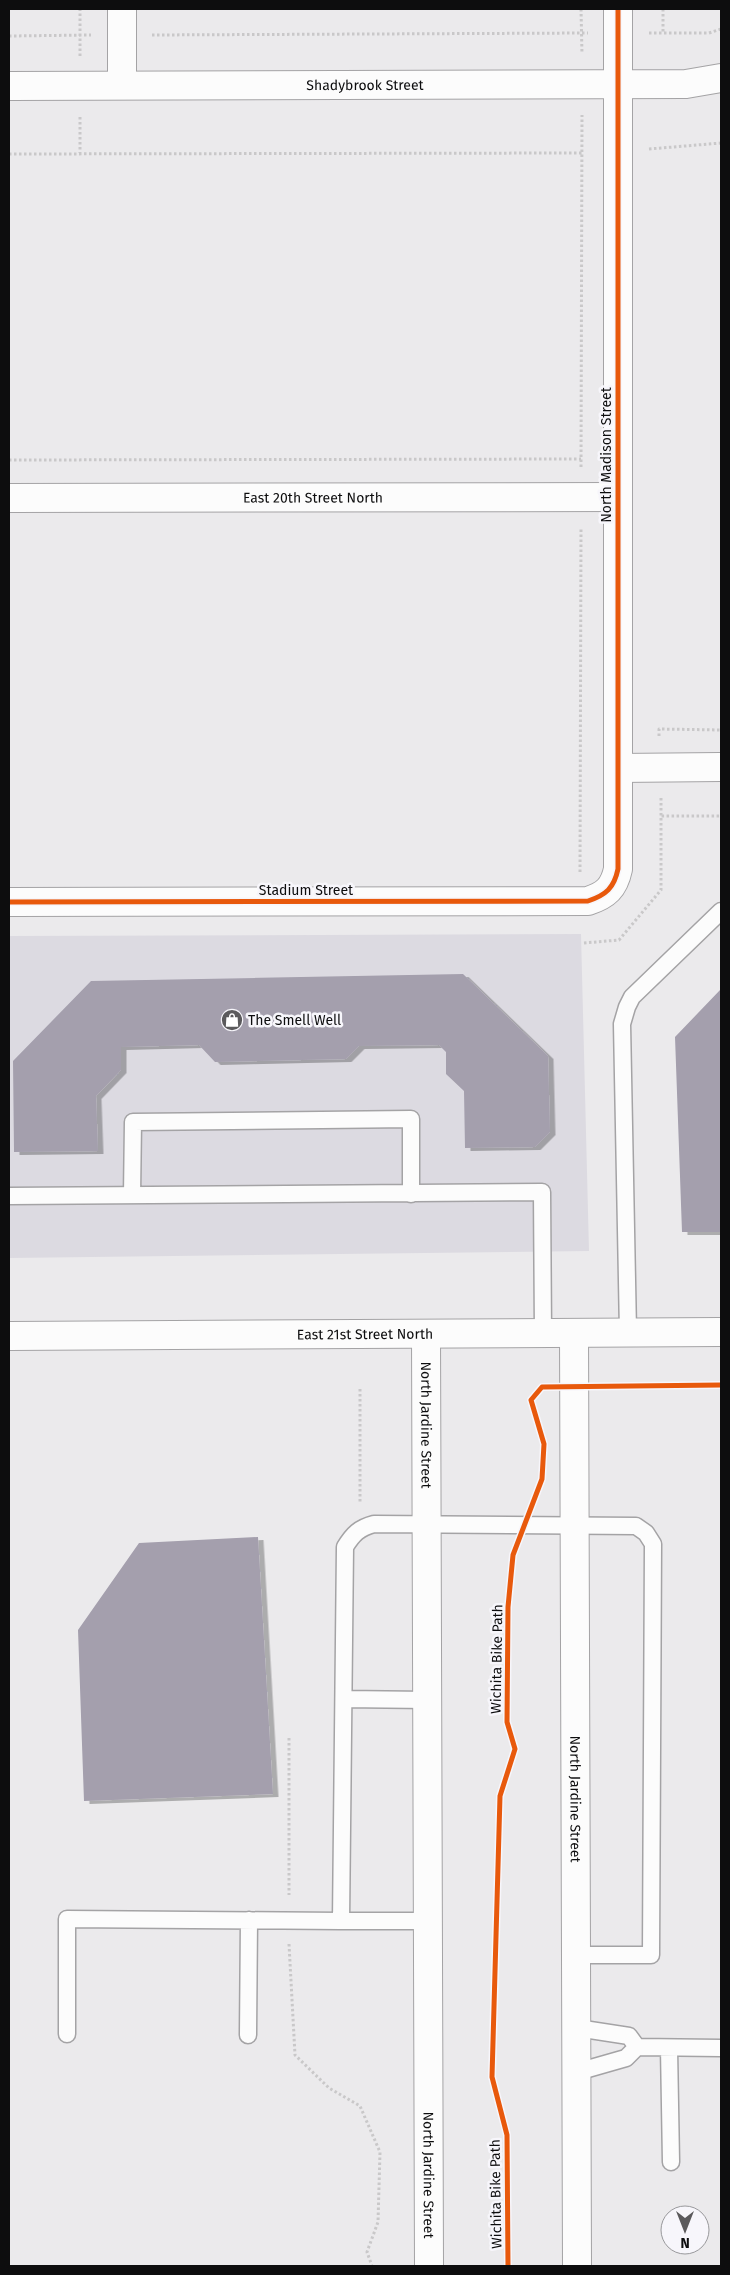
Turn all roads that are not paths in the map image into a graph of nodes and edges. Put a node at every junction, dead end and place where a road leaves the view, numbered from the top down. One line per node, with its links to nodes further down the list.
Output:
1 (618, 21): 5 (street, North Madison Street)
2 (122, 22): 4 (street)
3 (721, 78): 5 (street, Shadybrook Street)
4 (122, 84): 5 (street, Shadybrook Street); 6 (street, Shadybrook Street)
5 (618, 84): 7 (street, North Madison Street)
6 (9, 86)
7 (618, 497): 8 (street, East 20th Street North); 10 (street, North Madison Street)
8 (9, 498)
9 (721, 767): 10 (street)
10 (618, 768): 11 (street, North Madison Street)
11 (603, 896): 12 (street, Stadium Street)
12 (9, 902)
13 (721, 911): 17 (lane)
14 (411, 1194): 15 (lane); 15 (lane); 19 (lane)
15 (132, 1195): 16 (lane)
16 (9, 1196)
17 (628, 1332): 18 (street, East 21st Street North); 20 (street, East 21st Street North)
18 (721, 1332)
19 (543, 1333): 20 (street, East 21st Street North); 21 (street, East 21st Street North)
20 (574, 1333): 24 (street, North Jardine Street)
21 (426, 1334): 22 (street, East 21st Street North); 23 (street, North Jardine Street)
22 (9, 1336)
23 (427, 1524): 24 (lane); 25 (lane); 26 (street, North Jardine Street)
24 (575, 1524): 30 (street, North Jardine Street); 30 (lane)
25 (344, 1699): 26 (lane); 28 (lane)
26 (428, 1700): 29 (street, North Jardine Street)
27 (249, 1920): 28 (lane); 32 (lane); 33 (lane)
28 (341, 1920): 29 (lane)
29 (429, 1921): 39 (street, North Jardine Street)
30 (577, 1955): 31 (street, North Jardine Street)
31 (577, 2028): 34 (lane); 37 (street, North Jardine Street)
32 (68, 2034)
33 (248, 2035)
34 (637, 2047): 35 (lane); 37 (lane)
35 (669, 2048): 36 (lane); 38 (lane)
36 (721, 2048)
37 (577, 2072): 40 (street, North Jardine Street)
38 (671, 2162)
39 (429, 2266)
40 (577, 2266)

